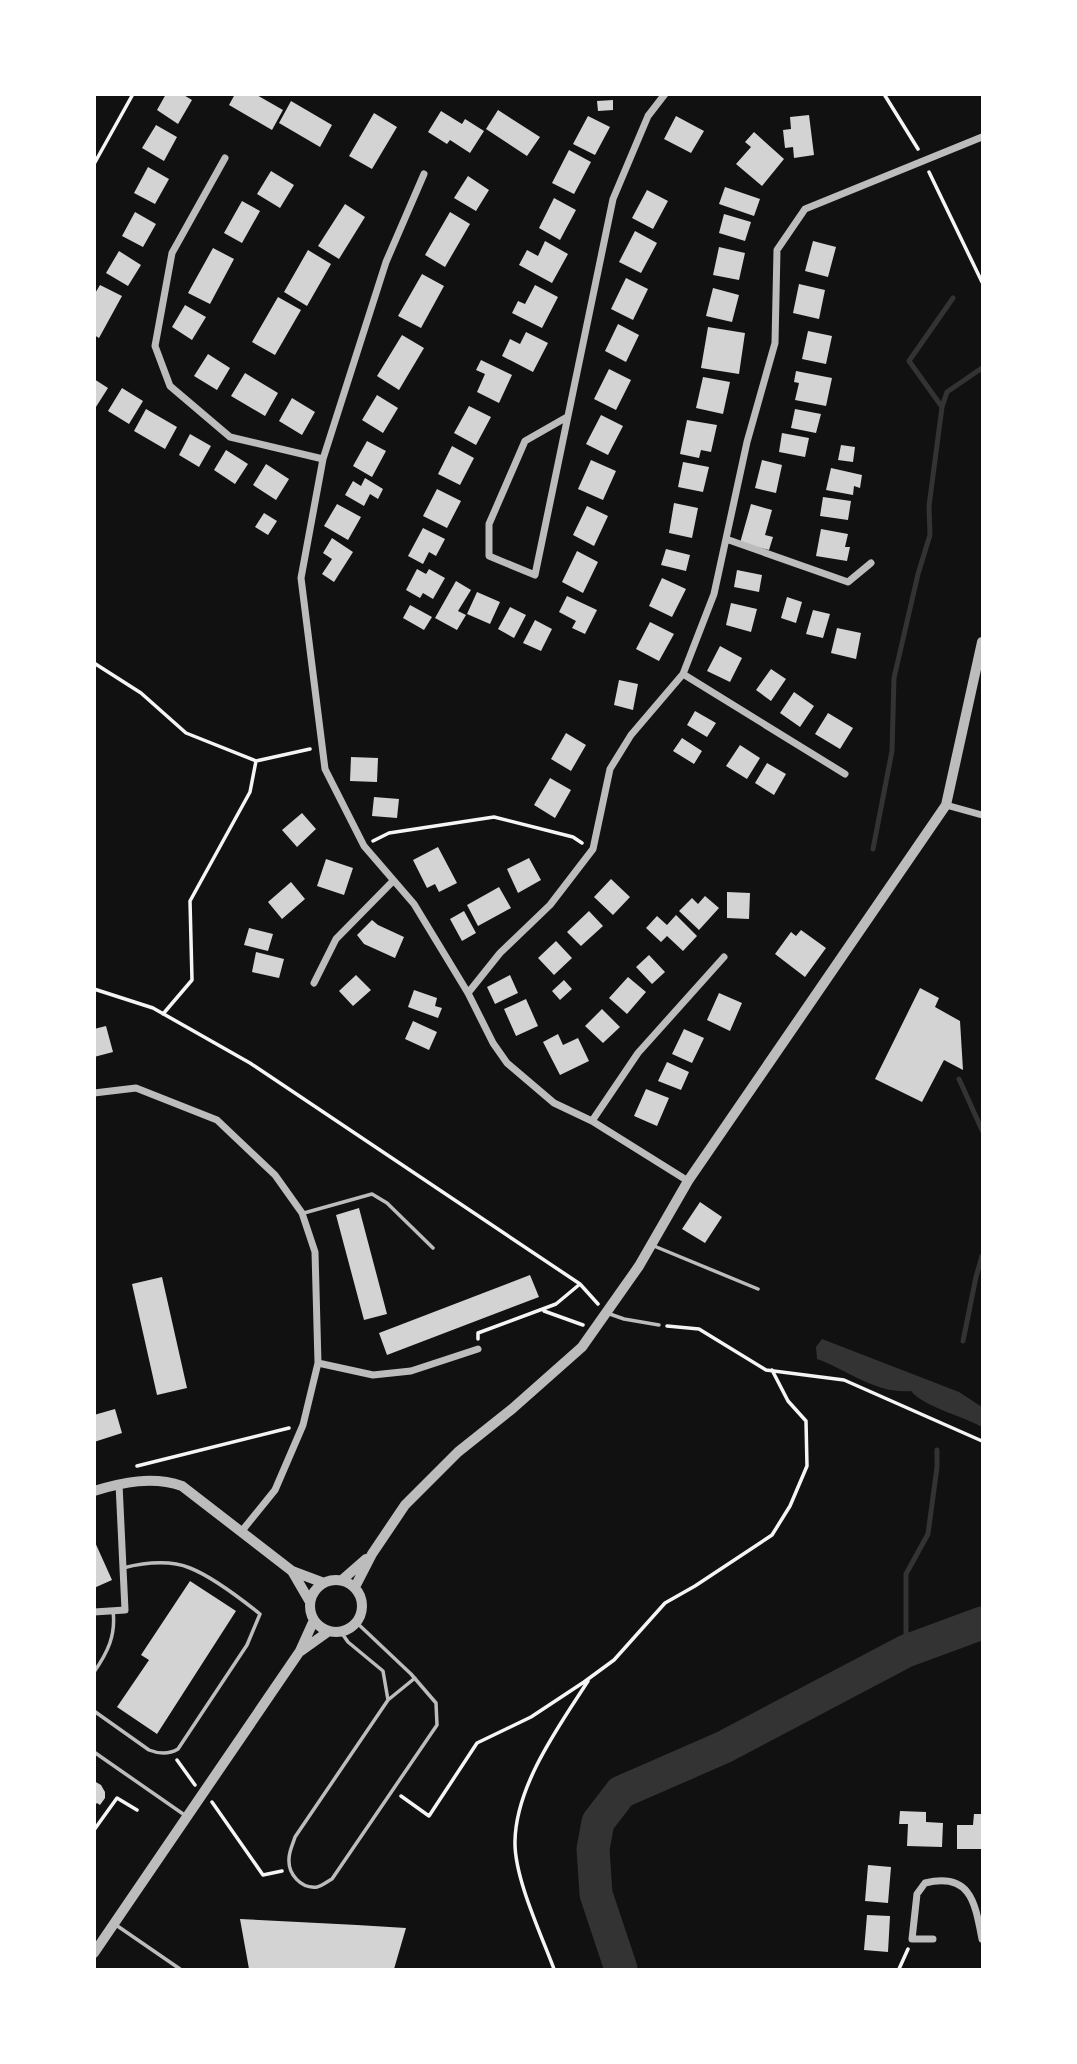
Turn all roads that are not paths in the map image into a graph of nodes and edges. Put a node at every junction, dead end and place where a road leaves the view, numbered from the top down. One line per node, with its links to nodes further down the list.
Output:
1 (665, 94): 5 (street)
2 (982, 137): 7 (street)
3 (225, 158): 6 (street)
4 (424, 174): 6 (street)
5 (567, 417): 5 (street)
6 (323, 459): 14 (street)
7 (726, 539): 8 (street); 10 (street)
8 (871, 563)
9 (982, 642): 12 (street)
10 (683, 674): 11 (street); 17 (street)
11 (845, 774)
12 (946, 805): 13 (street); 20 (street)
13 (982, 815)
14 (393, 881): 16 (street); 17 (street)
15 (724, 957): 19 (street)
16 (314, 983)
17 (468, 993): 19 (street)
18 (94, 1094): 21 (street)
19 (592, 1121): 20 (street)
20 (688, 1181): 22 (street)
21 (302, 1213): 23 (lane); 28 (street)
22 (649, 1244): 24 (lane); 25 (street)
23 (433, 1248)
24 (758, 1289)
25 (607, 1313): 26 (lane); 32 (street)
26 (659, 1325)
27 (478, 1349): 28 (street)
28 (318, 1363): 31 (street)
29 (119, 1484): 30 (street); 31 (street); 33 (street)
30 (94, 1491)
31 (241, 1532): 34 (street)
32 (372, 1554): 35 (street); 37 (street)
33 (123, 1568): 39 (street); 49 (lane)
34 (292, 1571): 36 (street); 38 (street)
35 (342, 1580): 36 (street); 37 (street)
36 (324, 1583): 38 (street)
37 (355, 1587): 42 (street)
38 (310, 1602): 41 (street)
39 (113, 1611): 40 (street); 46 (lane)
40 (94, 1612)
41 (314, 1620): 43 (street); 45 (street)
42 (356, 1622): 44 (street); 47 (lane)
43 (329, 1631): 44 (street); 45 (street)
44 (341, 1632): 48 (lane)
45 (300, 1651): 51 (street)
46 (94, 1672)
47 (415, 1678): 48 (lane); 48 (lane)
48 (388, 1700)
49 (94, 1711)
50 (94, 1752): 51 (lane)
51 (188, 1817): 52 (street)
52 (114, 1924): 55 (street); 56 (lane)
53 (933, 1939): 54 (street)
54 (982, 1939)
55 (94, 1953)
56 (180, 1969)

